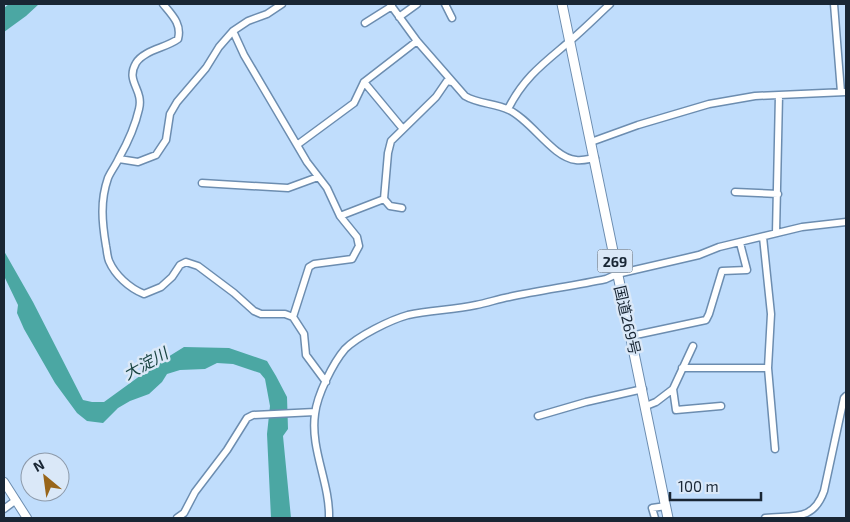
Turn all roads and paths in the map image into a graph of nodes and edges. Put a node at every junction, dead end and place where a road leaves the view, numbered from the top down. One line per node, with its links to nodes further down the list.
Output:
1 (163, 4): 23 (street)
2 (282, 4): 12 (street)
3 (417, 4): 9 (street)
4 (445, 4): 10 (street)
5 (562, 4): 14 (highway, 国道269号 / 269)
6 (610, 4): 14 (street)
7 (834, 4): 17 (street)
8 (391, 5): 9 (street); 11 (street)
9 (400, 17): 13 (street)
10 (452, 18)
11 (365, 23)
12 (233, 31): 22 (street); 23 (street)
13 (417, 41): 15 (street); 16 (street)
14 (570, 41): 19 (street); 21 (highway, 国道269号 / 269)
15 (364, 82): 20 (street); 22 (street)
16 (452, 82): 19 (street); 20 (street)
17 (844, 92): 18 (street)
18 (779, 95): 21 (street); 28 (street)
19 (508, 109): 24 (street)
20 (403, 129): 29 (street)
21 (591, 142): 24 (highway, 国道269号 / 269)
22 (297, 144): 25 (street)
23 (119, 158): 37 (street)
24 (595, 158): 36 (highway, 国道269号 / 269)
25 (318, 176): 26 (street); 31 (street)
26 (202, 183)
27 (735, 192): 28 (street)
28 (778, 194): 33 (street)
29 (384, 199): 30 (street); 31 (street)
30 (402, 208)
31 (340, 216): 37 (street)
32 (846, 222): 33 (street)
33 (776, 233): 34 (street)
34 (763, 237): 35 (street); 41 (street)
35 (740, 243): 36 (street); 38 (street)
36 (617, 274): 38 (highway, 国道269号 / 269); 42 (street)
37 (293, 318): 42 (street)
38 (632, 336): 43 (highway, 国道269号 / 269)
39 (694, 346): 40 (street)
40 (682, 368): 41 (street); 44 (street)
41 (768, 368): 50 (street)
42 (326, 382): 48 (street)
43 (643, 388): 46 (highway, 国道269号 / 269); 49 (street)
44 (672, 389): 46 (street); 47 (street)
45 (846, 396): 60 (street)
46 (646, 406): 53 (highway, 国道269号 / 269)
47 (721, 406)
48 (315, 412): 56 (street); 57 (street)
49 (538, 416)
50 (775, 449)
51 (4, 482): 52 (main road)
52 (16, 500): 54 (street); 55 (main road)
53 (666, 506): 58 (street); 59 (highway, 国道269号 / 269)
54 (4, 509)
55 (27, 518)
56 (176, 518)
57 (329, 518)
58 (655, 518)
59 (668, 518)
60 (765, 518)

